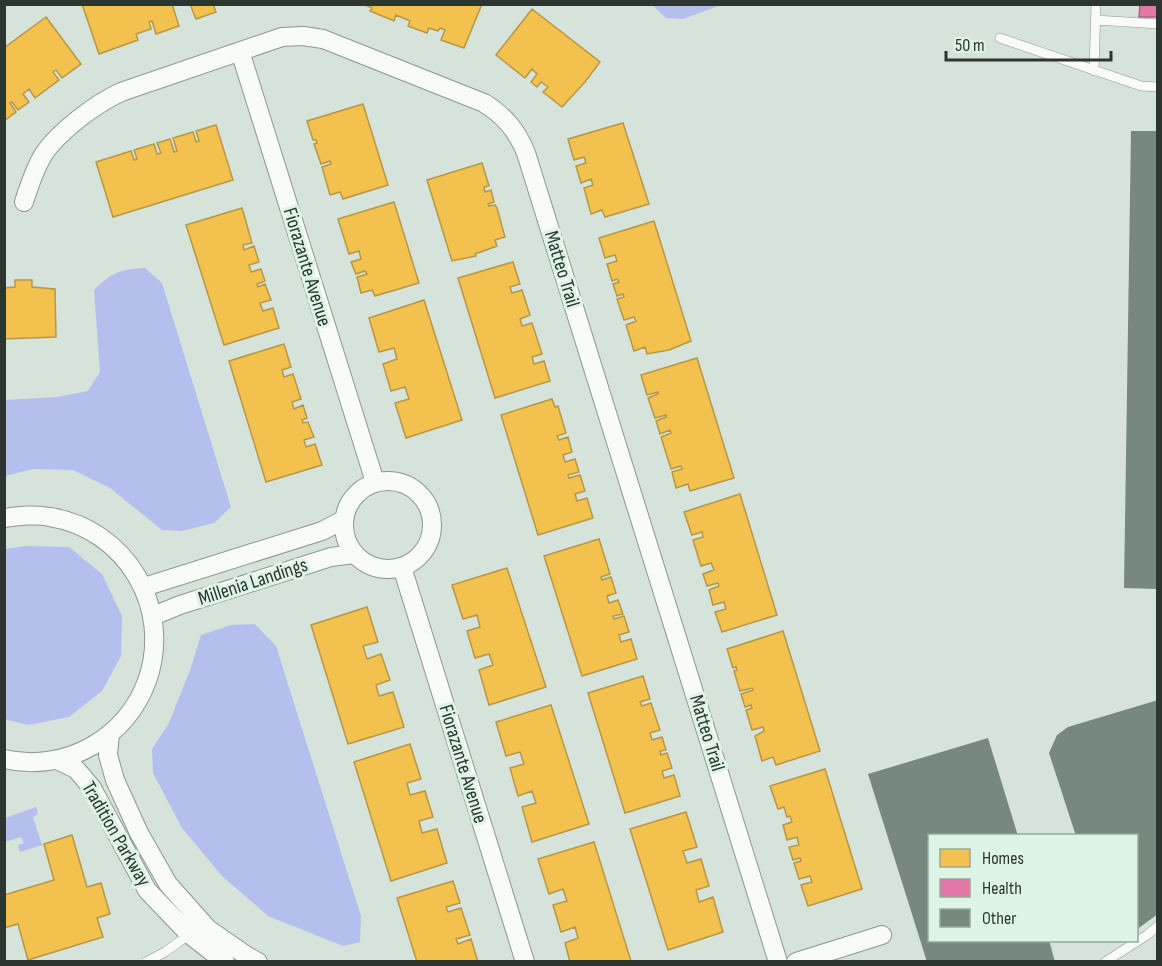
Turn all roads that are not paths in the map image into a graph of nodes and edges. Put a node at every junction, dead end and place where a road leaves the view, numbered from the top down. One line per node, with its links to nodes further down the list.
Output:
1 (1096, 4): 2 (lane)
2 (1095, 20): 3 (lane); 6 (lane)
3 (1158, 24)
4 (1000, 38): 6 (lane)
5 (240, 51): 8 (street, Matteo Trail); 9 (street, Fiorazante Avenue); 30 (street, Matteo Trail)
6 (1095, 71): 7 (lane)
7 (1158, 87)
8 (24, 202)
9 (375, 482): 11 (street); 14 (street)
10 (4, 518): 16 (street)
11 (343, 520): 12 (street, Millenia Landings); 13 (street)
12 (268, 548): 15 (street); 16 (street, Millenia Landings)
13 (354, 554): 14 (street); 15 (street, Millenia Landings)
14 (402, 567): 29 (street, Fiorazante Avenue)
15 (276, 574): 17 (street, Millenia Landings)
16 (144, 587): 17 (street)
17 (153, 616): 18 (street)
18 (110, 734): 20 (street); 22 (street, Tradition Parkway)
19 (4, 759): 20 (street)
20 (57, 759): 22 (street, Tradition Parkway)
21 (1158, 926): 24 (lane)
22 (196, 928): 26 (lane); 27 (street, Tradition Parkway); 28 (street, Tradition Parkway)
23 (882, 934): 31 (street)
24 (1138, 941)
25 (1136, 942): 32 (lane)
26 (147, 962)
27 (225, 962)
28 (258, 962)
29 (525, 962)
30 (778, 962)
31 (796, 962)
32 (1105, 962)

